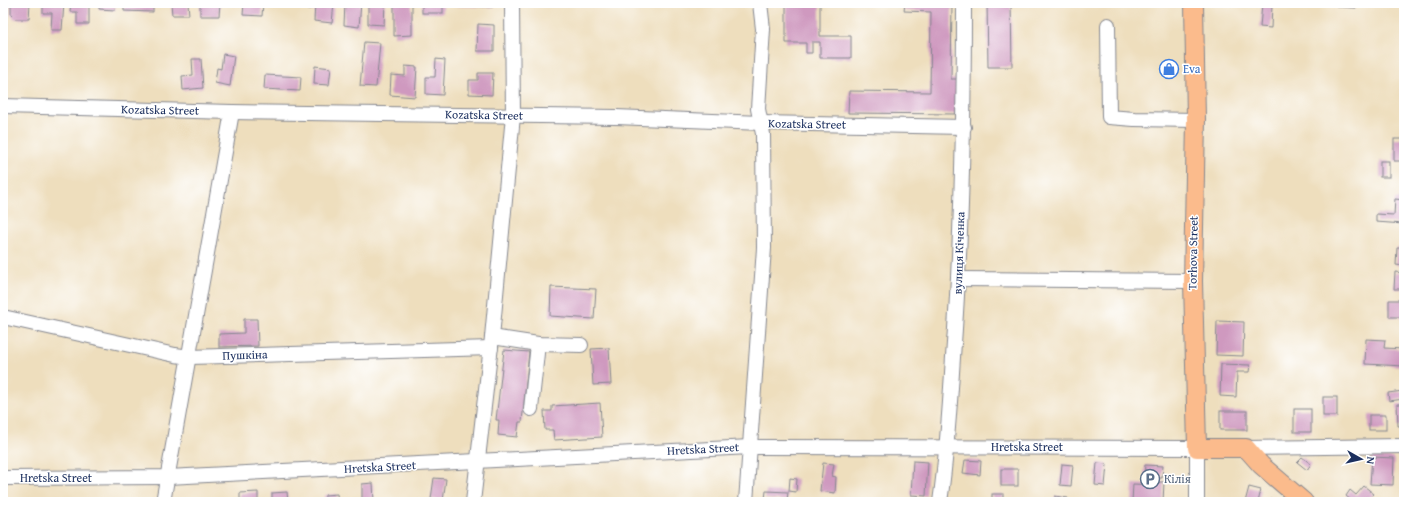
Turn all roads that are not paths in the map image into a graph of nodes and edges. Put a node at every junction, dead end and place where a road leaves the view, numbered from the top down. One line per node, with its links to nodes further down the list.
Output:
1 (512, 3): 8 (street)
2 (760, 3): 10 (street)
3 (964, 3): 11 (street, вулиця Кіченка)
4 (1194, 3): 9 (main road, Torhova Street)
5 (1108, 25): 9 (street)
6 (3, 106): 7 (street, Kozatska Street)
7 (232, 112): 8 (street, Kozatska Street); 18 (street)
8 (513, 116): 10 (street, Kozatska Street); 15 (street)
9 (1196, 120): 13 (main road, Torhova Street)
10 (761, 123): 11 (street, Kozatska Street); 21 (street)
11 (964, 127): 12 (street, вулиця Кіченка)
12 (959, 279): 13 (street); 22 (street, вулиця Кіченка)
13 (1193, 281): 23 (main road, Torhova Street)
14 (3, 317): 18 (street, Пушкіна)
15 (492, 343): 16 (street, Пушкіна); 18 (street, Пушкіна); 25 (street)
16 (538, 344): 17 (street, Пушкіна); 19 (street)
17 (581, 345)
18 (190, 357): 26 (street)
19 (531, 409)
20 (1404, 446): 24 (street, Hretska Street)
21 (750, 447): 22 (street, Hretska Street); 25 (street, Hretska Street); 30 (street)
22 (947, 447): 23 (street, Hretska Street); 31 (street, вулиця Кіченка)
23 (1197, 448): 24 (main road, Hretska Street); 32 (street, Torhova Street)
24 (1246, 448): 33 (main road)
25 (477, 462): 26 (street, Hretska Street); 29 (street)
26 (168, 477): 27 (street, Hretska Street); 28 (street)
27 (3, 478)
28 (164, 502)
29 (473, 502)
30 (746, 502)
31 (940, 502)
32 (1197, 502)
33 (1304, 502)

